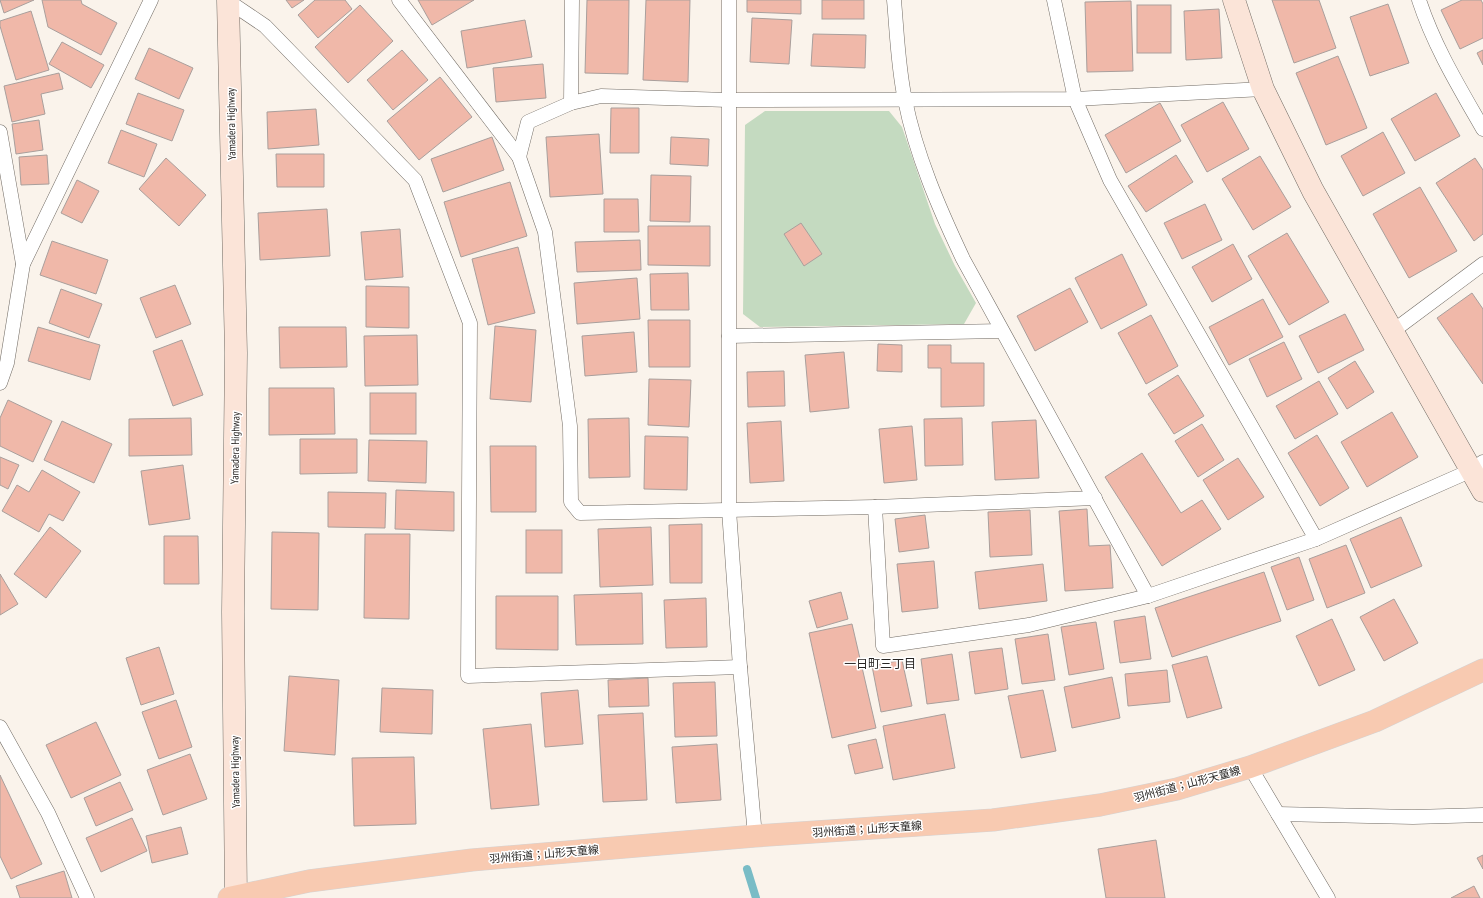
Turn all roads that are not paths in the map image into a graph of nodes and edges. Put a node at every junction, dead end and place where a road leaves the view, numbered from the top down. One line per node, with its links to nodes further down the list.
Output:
1 (151, 0): 18 (lane)
2 (228, 0): 31 (lane); 38 (main road, Yamadera Highway)
3 (399, 0): 17 (lane)
4 (572, 0): 14 (lane)
5 (729, 0): 13 (lane)
6 (894, 0): 11 (lane)
7 (1054, 0): 12 (lane)
8 (1234, 0): 10 (main road)
9 (1419, 0): 15 (lane)
10 (1263, 90): 12 (lane); 21 (main road)
11 (904, 99): 12 (lane); 13 (lane); 20 (lane)
12 (1075, 99): 29 (lane)
13 (728, 100): 14 (lane); 22 (lane)
14 (570, 103): 17 (lane)
15 (1483, 129)
16 (0, 132): 18 (lane)
17 (519, 157): 28 (lane)
18 (23, 264): 23 (lane)
19 (1483, 264): 21 (lane)
20 (1002, 331): 22 (lane); 26 (lane)
21 (1393, 331): 24 (main road)
22 (729, 336): 28 (lane)
23 (0, 383)
24 (1477, 466): 25 (main road); 29 (lane)
25 (1483, 492)
26 (1095, 498): 27 (lane); 30 (lane)
27 (875, 507): 28 (lane); 30 (lane)
28 (729, 510): 31 (lane)
29 (1316, 539): 30 (lane)
30 (1148, 596)
31 (740, 667): 37 (lane)
32 (1483, 670): 34 (main road, 羽州街道；山形天童線)
33 (0, 727): 39 (lane)
34 (1250, 767): 35 (lane); 37 (main road, 羽州街道；山形天童線)
35 (1278, 814): 36 (lane); 40 (lane)
36 (1483, 815)
37 (755, 836): 38 (main road, 羽州街道；山形天童線)
38 (234, 897)
39 (87, 898)
40 (1328, 898)

